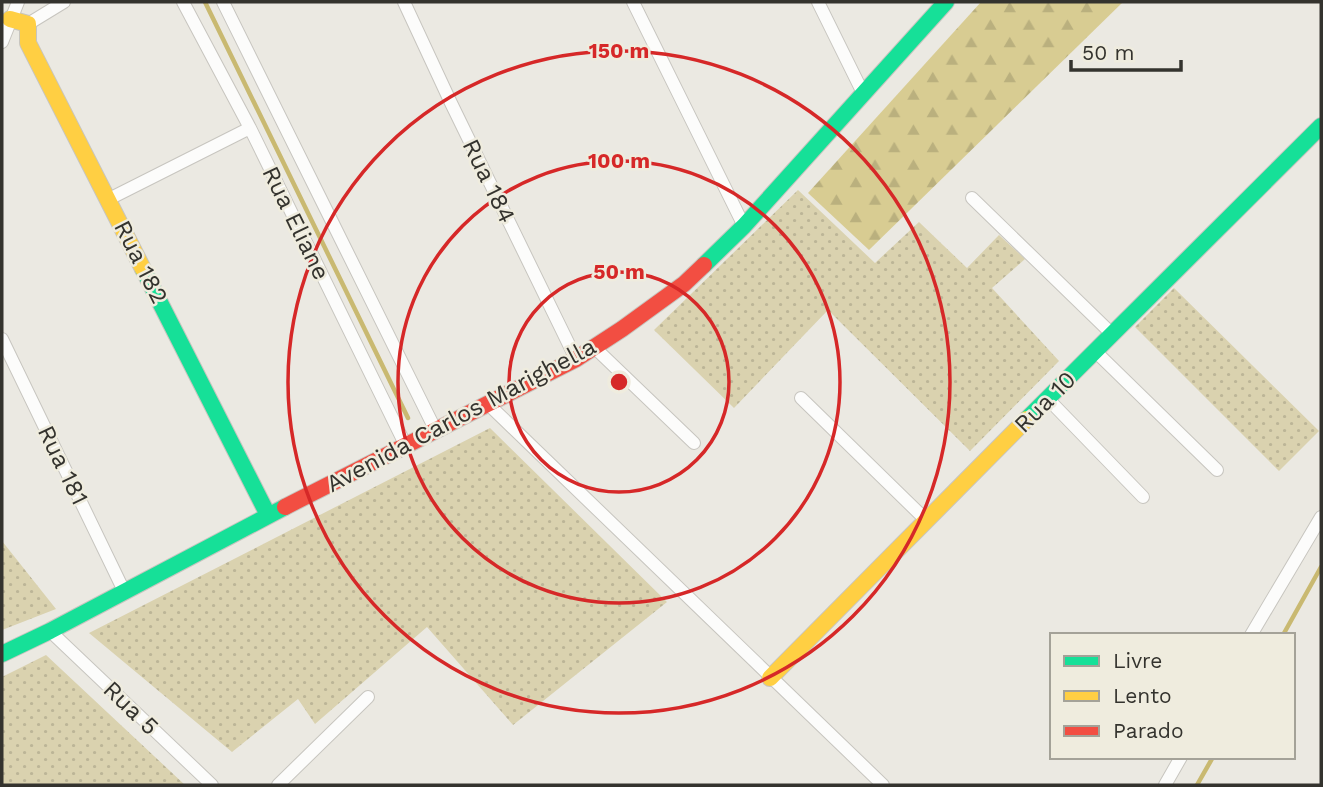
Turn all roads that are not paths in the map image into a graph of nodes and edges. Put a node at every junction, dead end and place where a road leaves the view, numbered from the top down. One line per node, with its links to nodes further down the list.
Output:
1 (18, 2): 9 (street)
2 (64, 2): 10 (street)
3 (183, 2): 14 (street, Rua Eliane)
4 (223, 2): 26 (street, Rua Eliane)
5 (404, 2): 22 (street, Rua 184)
6 (633, 2): 17 (street)
7 (818, 2): 12 (street)
8 (946, 2): 12 (street, Avenida Carlos Marighella)
9 (10, 19): 10 (street); 11 (street)
10 (28, 24): 16 (street, Rua 182)
11 (2, 41)
12 (863, 93): 17 (street, Avenida Carlos Marighella)
13 (1321, 126): 18 (street, Rua 10)
14 (250, 128): 16 (street); 28 (street, Rua Eliane)
15 (972, 198): 18 (street)
16 (109, 199): 31 (street, Rua 182)
17 (744, 226): 20 (street, Avenida Carlos Marighella)
18 (1112, 334): 21 (street, Rua 10)
19 (2, 339): 34 (street, Rua 181)
20 (594, 347): 22 (street, Avenida Carlos Marighella); 27 (street)
21 (1096, 352): 24 (street, Rua 10); 29 (street)
22 (576, 359): 25 (street, Avenida Carlos Marighella)
23 (801, 398): 33 (street)
24 (1048, 399): 30 (street); 33 (street, Rua 10)
25 (487, 403): 26 (street, Avenida Carlos Marighella); 38 (street)
26 (436, 431): 28 (street, Avenida Carlos Marighella)
27 (694, 443)
28 (406, 446): 31 (street, Avenida Carlos Marighella)
29 (1217, 470)
30 (1143, 497)
31 (268, 515): 34 (street, Avenida Carlos Marighella)
32 (1321, 517): 36 (street)
33 (926, 520): 38 (street, Rua 10)
34 (124, 591): 35 (street, Avenida Carlos Marighella)
35 (50, 631): 37 (street, Avenida Carlos Marighella); 41 (street, Rua 5)
36 (1252, 633)
37 (2, 654)
38 (770, 678): 43 (street)
39 (368, 697): 42 (street)
40 (1180, 759): 44 (street)
41 (212, 785)
42 (278, 785)
43 (883, 785)
44 (1165, 785)

